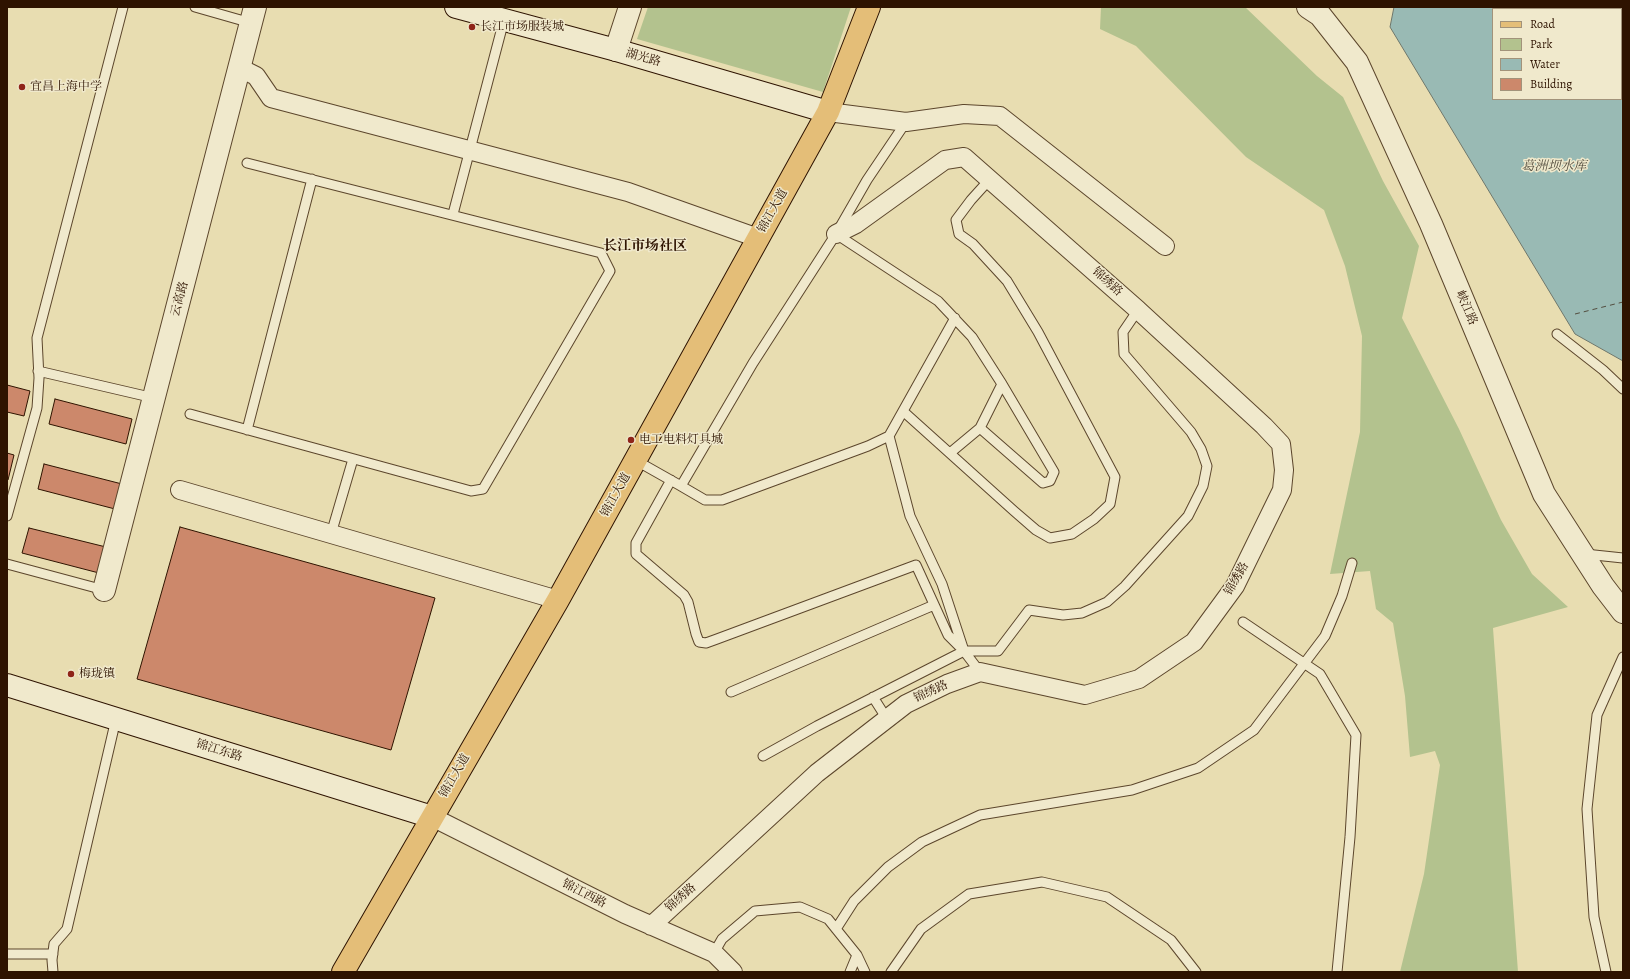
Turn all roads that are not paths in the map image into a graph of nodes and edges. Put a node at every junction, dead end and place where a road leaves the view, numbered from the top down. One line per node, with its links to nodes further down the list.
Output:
1 (123, 7): 24 (lane)
2 (195, 7): 7 (lane)
3 (456, 7): 8 (street, 湖光路)
4 (630, 7): 9 (street)
5 (869, 7): 11 (main road, 锦江大道)
6 (1311, 8): 41 (street, 峡江路)
7 (253, 15): 10 (street, 云高路)
8 (504, 20): 9 (street, 湖光路); 13 (lane)
9 (616, 50): 11 (street, 湖光路)
10 (240, 68): 13 (street); 27 (street, 云高路)
11 (828, 112): 12 (street); 19 (main road, 锦江大道)
12 (906, 122): 18 (lane); 20 (street)
13 (470, 150): 17 (lane); 19 (street)
14 (247, 163): 15 (lane)
15 (312, 179): 17 (lane); 31 (lane)
16 (990, 179): 18 (street, 锦绣路); 21 (street, 锦绣路); 33 (lane)
17 (453, 214): 34 (lane)
18 (836, 234): 22 (lane); 37 (lane)
19 (758, 238): 35 (main road, 锦江大道)
20 (1164, 246)
21 (1138, 310): 50 (lane); 53 (street, 锦绣路)
22 (955, 318): 25 (lane); 28 (lane)
23 (1557, 334): 26 (lane)
24 (38, 370): 27 (lane); 39 (lane)
25 (1002, 384): 30 (lane); 30 (lane)
26 (1623, 389)
27 (154, 398): 45 (street, 云高路)
28 (904, 412): 32 (lane); 33 (lane)
29 (190, 414): 31 (lane)
30 (980, 428): 33 (lane)
31 (247, 430): 34 (lane)
32 (889, 436): 37 (lane); 50 (lane)
33 (950, 453)
34 (353, 459): 40 (lane)
35 (635, 460): 36 (lane); 46 (main road, 锦江大道)
36 (671, 480): 37 (lane); 47 (lane)
37 (681, 486)
38 (180, 490): 40 (street)
39 (7, 516)
40 (331, 534): 46 (street)
41 (1583, 554): 42 (lane); 48 (street, 峡江路)
42 (1623, 558)
43 (1352, 563): 52 (lane)
44 (7, 564): 45 (lane)
45 (104, 590)
46 (558, 600): 60 (main road, 锦江大道)
47 (934, 604): 50 (lane); 55 (lane)
48 (1623, 612)
49 (1243, 622): 52 (lane)
50 (964, 652): 53 (lane); 56 (lane)
51 (1623, 657): 75 (lane)
52 (1305, 664): 62 (lane); 74 (lane)
53 (980, 672): 58 (street, 锦绣路)
54 (7, 685): 57 (street, 锦江东路)
55 (731, 692)
56 (874, 698): 58 (lane); 59 (lane)
57 (116, 719): 60 (street, 锦江东路); 65 (lane)
58 (888, 719): 61 (street, 锦绣路)
59 (763, 756)
60 (432, 817): 61 (street, 锦江西路); 68 (main road, 锦江大道)
61 (651, 926): 63 (street, 锦江西路)
62 (836, 929): 63 (lane); 66 (lane)
63 (714, 953): 69 (street, 锦江西路)
64 (7, 954): 65 (lane)
65 (53, 954): 67 (lane)
66 (857, 955): 70 (lane); 71 (lane)
67 (53, 972)
68 (342, 972)
69 (733, 972)
70 (850, 972)
71 (865, 972)
72 (891, 972): 73 (lane)
73 (1196, 972)
74 (1337, 972)
75 (1606, 972)

